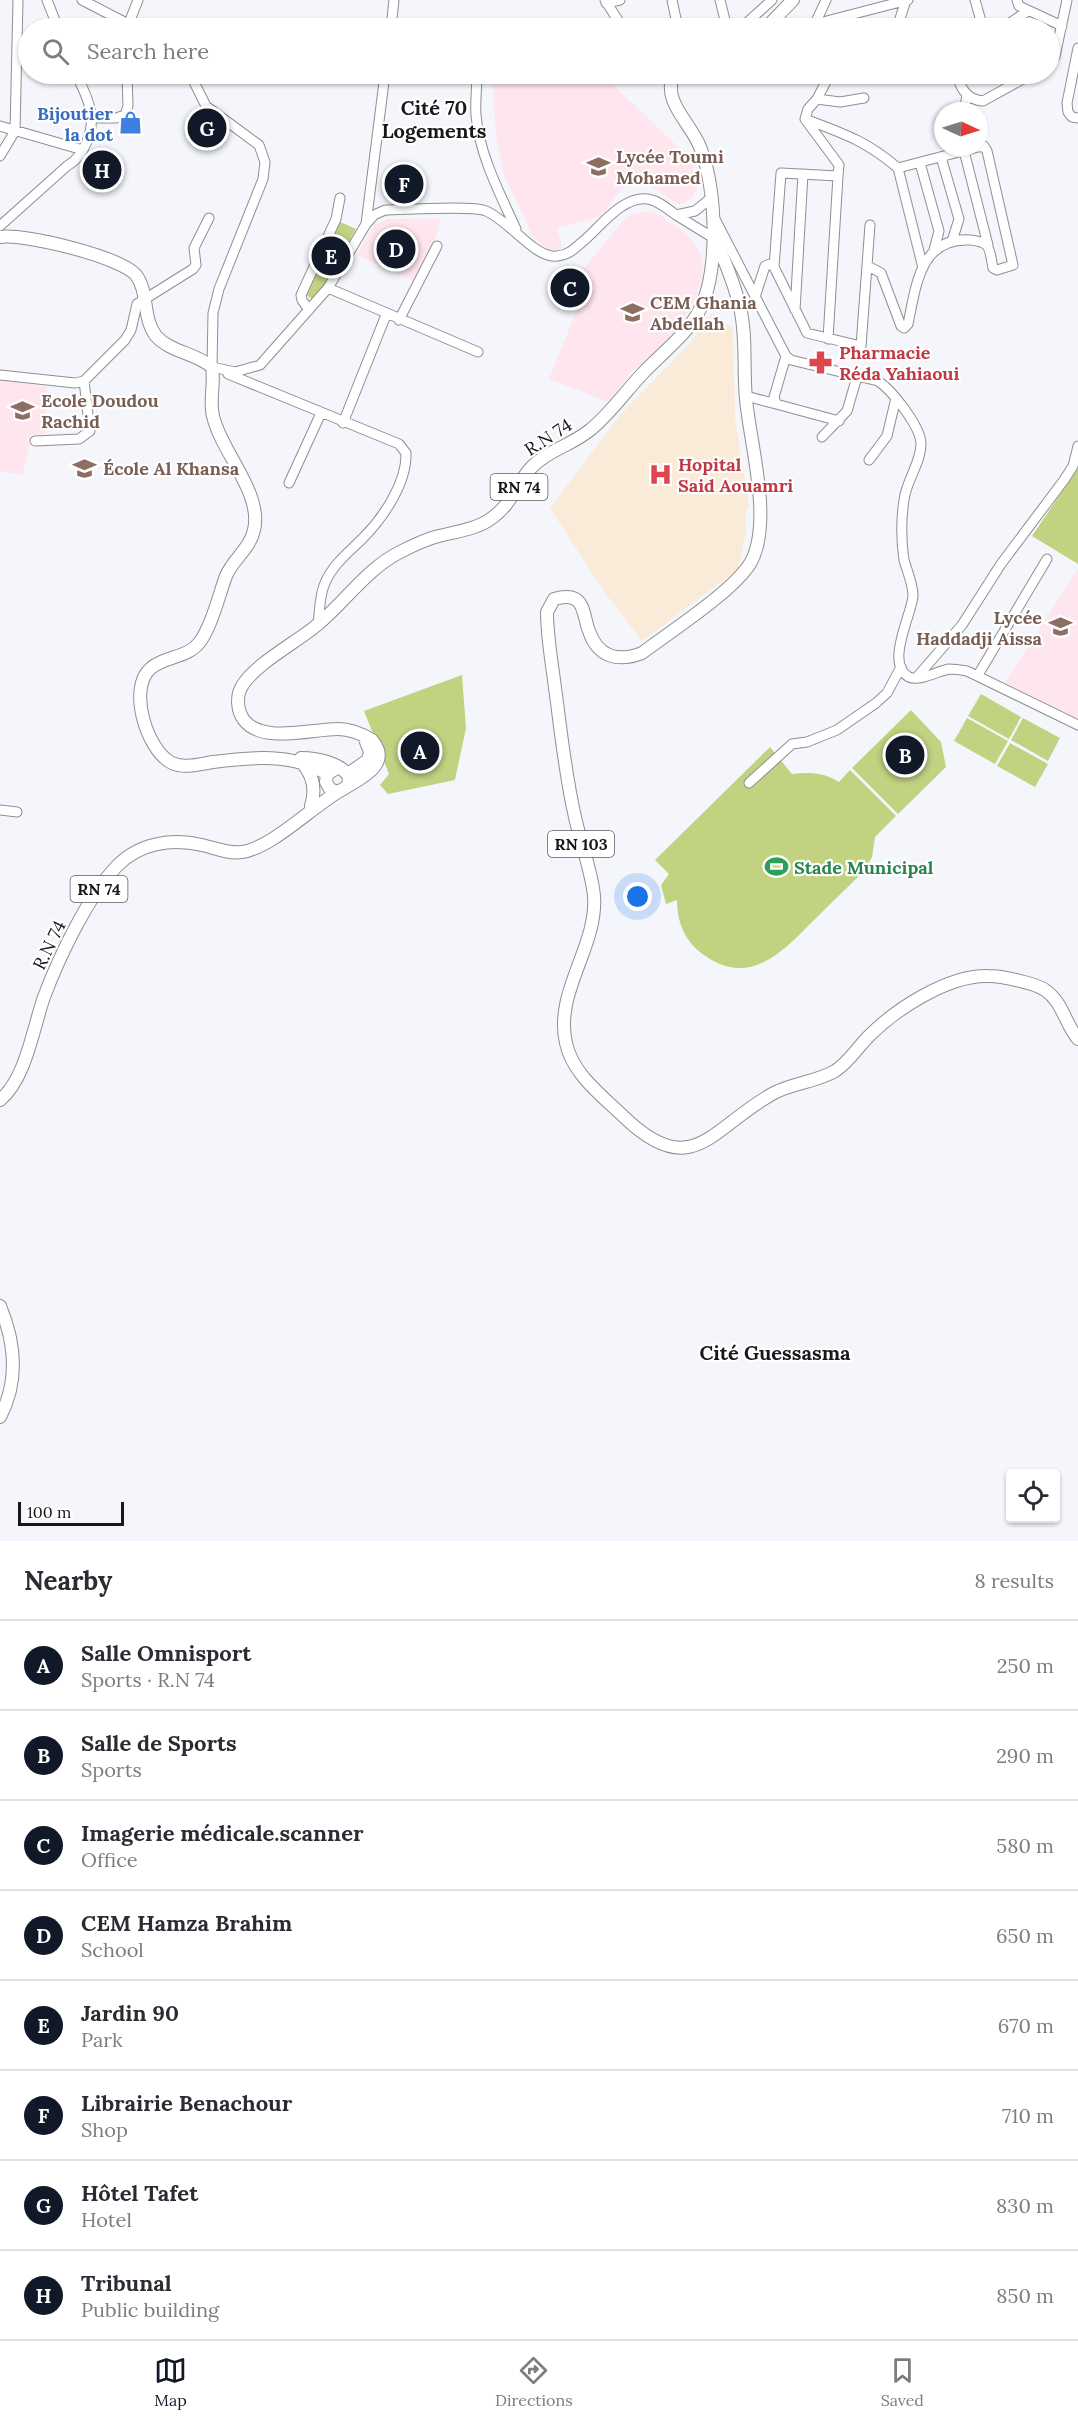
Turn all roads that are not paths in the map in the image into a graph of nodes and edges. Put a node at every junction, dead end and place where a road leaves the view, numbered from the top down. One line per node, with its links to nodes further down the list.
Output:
1 (18, 0): 53 (street)
2 (47, 0): 18 (street)
3 (82, 0): 19 (street)
4 (138, 0): 20 (street)
5 (394, 0): 21 (street)
6 (620, 0): 16 (street)
7 (672, 0): 23 (street)
8 (720, 0): 24 (street)
9 (794, 0): 26 (main road)
10 (826, 0): 27 (street)
11 (907, 0): 28 (street); 29 (street)
12 (975, 0): 30 (street)
13 (1017, 0): 17 (street)
14 (1067, 0): 33 (street)
15 (771, 1): 25 (street)
16 (606, 2): 22 (street)
17 (1028, 11): 31 (street); 32 (street)
18 (54, 18)
19 (114, 18)
20 (133, 18)
21 (392, 18)
22 (616, 18)
23 (676, 18)
24 (724, 18)
25 (752, 18)
26 (776, 18)
27 (818, 18)
28 (843, 18)
29 (901, 18)
30 (980, 18)
31 (1017, 18)
32 (1044, 18)
33 (1062, 26): 34 (street)
34 (1060, 35)
35 (1078, 48): 50 (street)
36 (80, 84): 49 (street)
37 (127, 84): 49 (street)
38 (195, 84): 91 (street)
39 (384, 84): 68 (street)
40 (477, 84): 71 (street)
41 (670, 84): 64 (main road, R.N 74 / RN 74)
42 (825, 84): 47 (street)
43 (960, 84): 45 (street)
44 (1015, 84): 45 (street)
45 (967, 95): 48 (street)
46 (864, 98): 47 (street)
47 (817, 99): 51 (street)
48 (966, 102)
49 (91, 118): 54 (street)
50 (1078, 118)
51 (805, 119): 60 (street); 62 (street)
52 (0, 126): 53 (street)
53 (15, 130): 54 (street); 56 (street)
54 (83, 150): 70 (street)
55 (988, 155): 75 (street)
56 (0, 156)
57 (965, 156): 75 (street)
58 (941, 157): 59 (street); 74 (street)
59 (920, 163): 60 (street); 77 (street)
60 (898, 168): 80 (street)
61 (803, 174): 62 (street); 79 (street); 85 (street)
62 (838, 176): 88 (street)
63 (340, 198): 84 (street)
64 (711, 198): 65 (main road, R.N 74 / RN 74); 66 (street)
65 (712, 214): 73 (main road, R.N 74 / RN 74); 82 (street)
66 (676, 215): 71 (street); 73 (street)
67 (209, 218): 83 (street)
68 (366, 224): 71 (street); 81 (street)
69 (870, 225): 78 (street)
70 (0, 226)
71 (519, 234)
72 (0, 237): 83 (main road)
73 (715, 239): 95 (main road, RN 103); 107 (main road, R.N 74 / RN 74)
74 (952, 241): 75 (street); 77 (street)
75 (987, 245)
76 (437, 246): 87 (street)
77 (933, 252): 80 (street)
78 (868, 266): 80 (street); 88 (street)
79 (774, 267): 82 (street); 85 (street)
80 (923, 268)
81 (327, 288): 84 (street); 86 (street)
82 (755, 297): 90 (street)
83 (143, 300): 91 (main road); 94 (street)
84 (309, 310): 91 (street)
85 (795, 312): 88 (street)
86 (386, 315): 87 (street); 100 (street)
87 (399, 320): 89 (street)
88 (828, 339)
89 (478, 352)
90 (786, 356): 93 (street); 97 (street)
91 (212, 367): 98 (street); 112 (main road)
92 (0, 375): 94 (street)
93 (857, 376): 96 (street); 99 (street)
94 (84, 381): 102 (street)
95 (746, 396): 97 (street); 118 (main road, RN 103)
96 (896, 398): 104 (street); 108 (street)
97 (776, 404): 99 (street)
98 (321, 413): 100 (street); 105 (street)
99 (839, 421): 101 (street)
100 (343, 423): 107 (street)
101 (822, 437)
102 (35, 441)
103 (1078, 446): 110 (street)
104 (868, 460)
105 (290, 483)
106 (1047, 560): 109 (street)
107 (318, 624): 113 (main road, R.N 74 / RN 74)
108 (901, 667): 110 (street); 114 (street)
109 (978, 675): 110 (street); 111 (street)
110 (916, 679)
111 (1078, 725)
112 (297, 761): 113 (main road); 116 (main road)
113 (337, 779): 116 (main road, R.N 74 / RN 74)
114 (749, 783)
115 (0, 810): 117 (street)
116 (307, 811): 119 (main road, R.N 74 / RN 74)
117 (17, 812)
118 (1078, 1039)
119 (0, 1100)
120 (0, 1306): 121 (main road)
121 (0, 1417)

